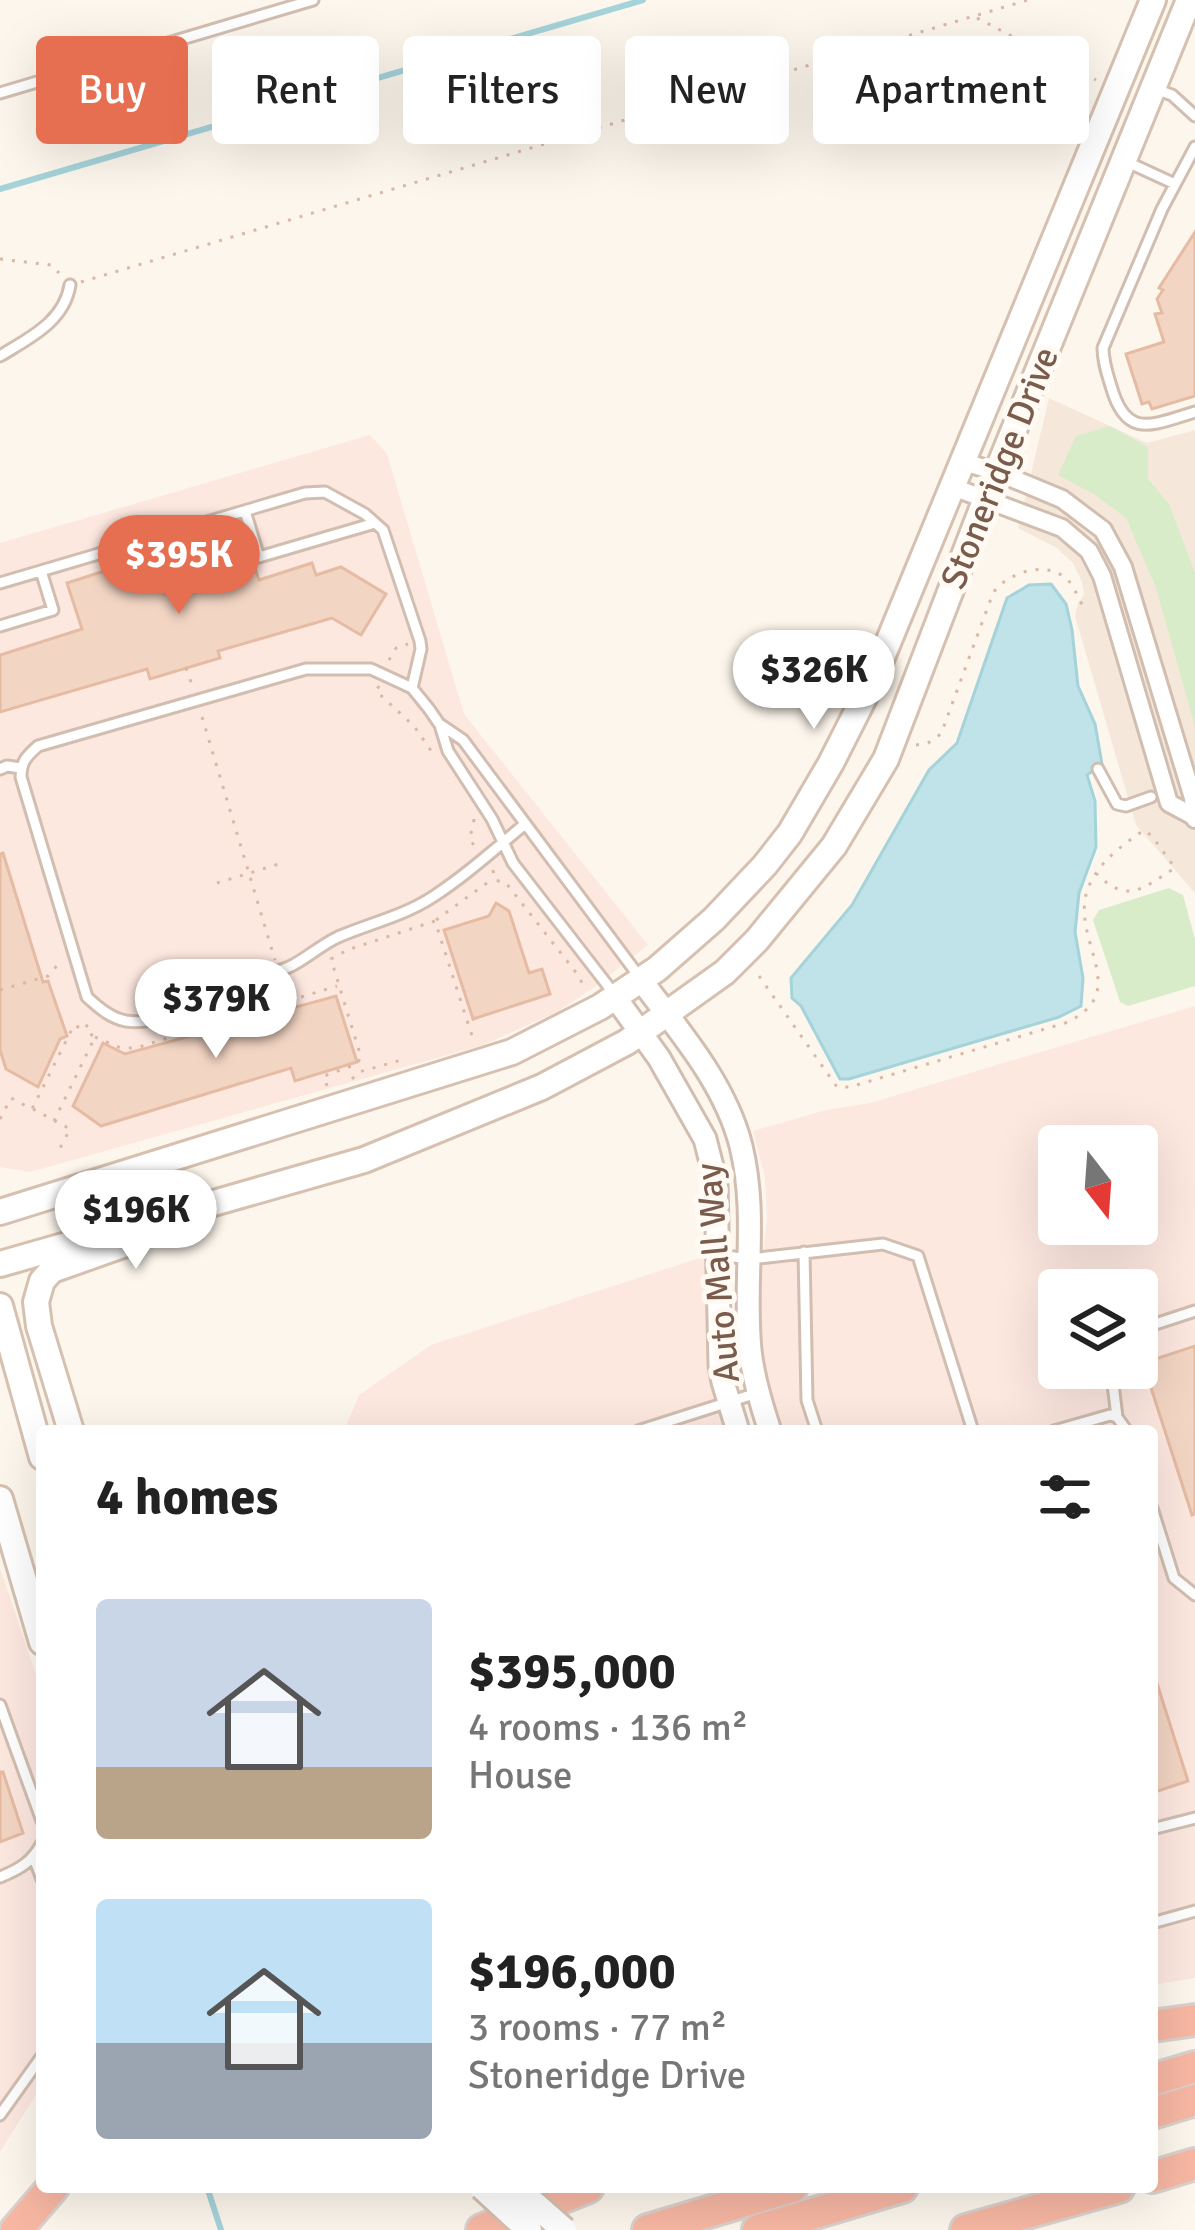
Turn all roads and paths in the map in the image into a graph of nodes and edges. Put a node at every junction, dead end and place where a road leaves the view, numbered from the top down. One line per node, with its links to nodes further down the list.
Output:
1 (313, 0): 8 (lane)
2 (1028, 0): 5 (path)
3 (1153, 0): 7 (main road, Stoneridge Drive)
4 (1189, 0): 6 (main road, Stoneridge Drive)
5 (976, 17): 7 (path); 14 (path)
6 (1153, 88): 9 (lane); 11 (main road, Stoneridge Drive)
7 (1116, 90): 17 (main road, Stoneridge Drive)
8 (0, 93)
9 (1195, 116)
10 (1195, 148): 12 (lane)
11 (1123, 160): 12 (lane); 18 (main road, Stoneridge Drive)
12 (1175, 184): 16 (lane)
13 (0, 259): 14 (path)
14 (70, 285): 15 (lane)
15 (0, 356)
16 (1195, 412)
17 (964, 462): 18 (street); 19 (main road, Stoneridge Drive)
18 (997, 472): 20 (main road, Stoneridge Drive); 36 (street)
19 (953, 487): 20 (street); 50 (main road, Stoneridge Drive)
20 (985, 501): 36 (street); 56 (main road, Stoneridge Drive)
21 (245, 511): 22 (lane); 22 (lane); 23 (lane)
22 (375, 523): 28 (lane)
23 (41, 571): 24 (lane); 26 (lane)
24 (0, 584)
25 (1083, 606): 31 (path)
26 (0, 626)
27 (186, 668): 29 (path)
28 (412, 688): 29 (lane); 30 (lane)
29 (197, 701): 32 (lane); 40 (path)
30 (440, 725): 37 (lane); 38 (lane)
31 (916, 745)
32 (21, 768): 33 (lane); 47 (lane)
33 (0, 769)
34 (1099, 769): 35 (lane)
35 (1151, 797)
36 (1195, 817)
37 (525, 824): 38 (lane); 50 (lane)
38 (503, 843): 48 (lane); 53 (lane)
39 (279, 864): 40 (path)
40 (249, 874): 43 (path); 48 (path)
41 (1096, 874): 44 (path); 44 (path); 49 (path)
42 (495, 880): 46 (path)
43 (218, 883)
44 (1141, 889): 45 (path)
45 (1143, 896)
46 (435, 921): 51 (path); 60 (path)
47 (75, 956): 52 (path); 55 (lane)
48 (278, 971): 54 (path); 55 (lane)
49 (759, 976)
50 (641, 980): 53 (main road, Stoneridge Drive); 56 (street, Auto Mall Way)
51 (339, 986): 54 (path); 61 (path)
52 (0, 990)
53 (616, 997): 58 (street, Auto Mall Way); 67 (main road, Stoneridge Drive)
54 (289, 1002): 59 (path)
55 (99, 1007): 57 (path)
56 (666, 1014): 58 (main road, Stoneridge Drive); 70 (street, Auto Mall Way)
57 (85, 1030): 59 (path); 62 (path)
58 (641, 1032): 66 (main road, Stoneridge Drive); 69 (street, Auto Mall Way)
59 (95, 1037): 64 (path)
60 (472, 1040)
61 (405, 1059)
62 (32, 1109): 63 (path); 64 (path)
63 (0, 1119)
64 (55, 1121): 65 (path)
65 (57, 1154)
66 (192, 1211): 71 (main road, Stoneridge Drive); 79 (main road)
67 (0, 1212)
68 (804, 1252): 70 (lane); 83 (lane); 84 (lane)
69 (718, 1255): 70 (lane); 77 (street, Auto Mall Way)
70 (750, 1259): 76 (street, Auto Mall Way)
71 (0, 1264)
72 (0, 1306): 87 (main road)
73 (1195, 1311): 74 (lane)
74 (1158, 1323)
75 (1114, 1389): 78 (lane)
76 (757, 1393): 77 (lane); 82 (street, Auto Mall Way)
77 (729, 1402): 80 (lane); 81 (street, Auto Mall Way)
78 (1118, 1417): 85 (lane); 86 (lane)
79 (69, 1425)
80 (657, 1425)
81 (736, 1425)
82 (768, 1425)
83 (816, 1425)
84 (971, 1425)
85 (1072, 1425)
86 (1123, 1425)
87 (36, 1435)
88 (0, 1498): 91 (main road)
89 (1158, 1527): 90 (lane)
90 (1195, 1595)
91 (36, 1621)
92 (0, 1705): 93 (lane)
93 (36, 1804)
94 (1195, 1818): 95 (lane)
95 (1158, 1827)
96 (36, 1854): 97 (lane)
97 (34, 1858): 98 (lane); 99 (lane)
98 (36, 1863)
99 (0, 1877)
100 (1195, 1911): 101 (lane)
101 (1158, 1920)
102 (1195, 2020): 103 (highway)
103 (1158, 2025)
104 (36, 2064): 109 (lane)
105 (1195, 2067): 106 (highway)
106 (1158, 2078)
107 (1195, 2100): 108 (highway)
108 (1158, 2111)
109 (0, 2115)
110 (1195, 2164): 111 (highway)
111 (1158, 2175)
112 (48, 2193): 120 (highway)
113 (489, 2193): 122 (main road, bridge)
114 (522, 2193): 123 (main road, bridge)
115 (573, 2193): 121 (highway)
116 (773, 2193): 124 (highway)
117 (882, 2193): 125 (highway)
118 (1102, 2193): 119 (highway)
119 (1021, 2222): 126 (highway)
120 (16, 2230)
121 (482, 2230)
122 (529, 2230)
123 (564, 2230)
124 (648, 2230)
125 (758, 2230)
126 (966, 2230)

